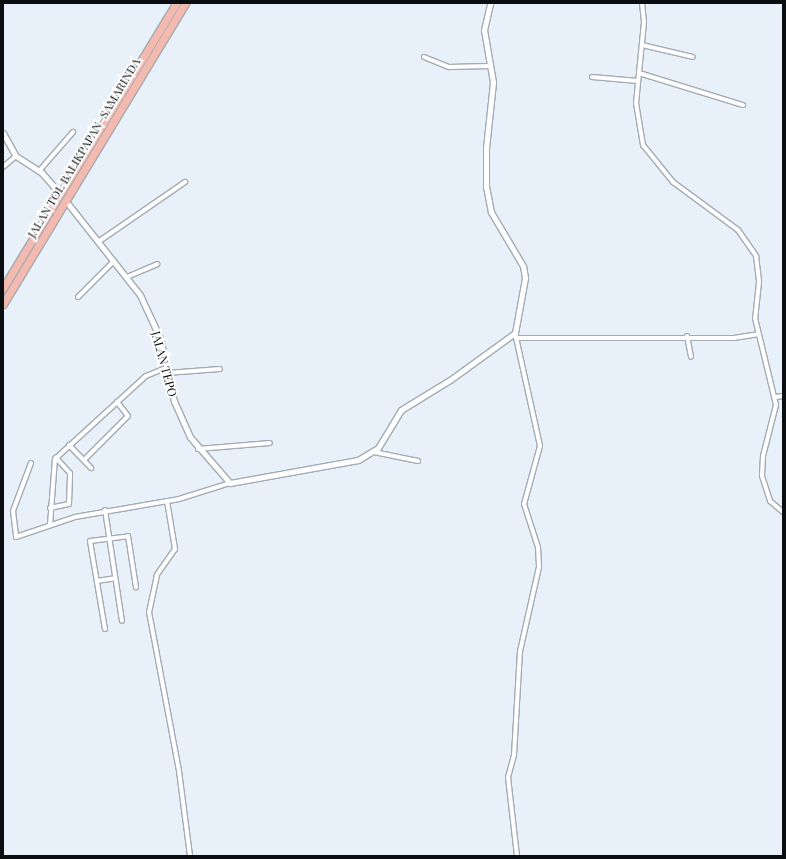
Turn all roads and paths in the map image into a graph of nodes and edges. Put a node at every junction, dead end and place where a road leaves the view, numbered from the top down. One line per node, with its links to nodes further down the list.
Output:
1 (176, 3): 25 (highway, JALAN TOL BALIKPAPAN–SAMARINDA)
2 (185, 3): 27 (highway, JALAN TOL BALIKPAPAN–SAMARINDA)
3 (490, 3): 8 (street)
4 (642, 3): 5 (street)
5 (642, 45): 7 (street); 9 (street)
6 (424, 57): 8 (street)
7 (693, 57)
8 (489, 66): 29 (street)
9 (639, 73): 11 (street); 12 (street)
10 (592, 77): 11 (street)
11 (638, 81): 28 (street)
12 (743, 105)
13 (73, 132): 17 (street)
14 (3, 133): 15 (street)
15 (16, 156): 16 (street); 17 (street)
16 (3, 168)
17 (39, 171): 19 (street)
18 (184, 182): 21 (street)
19 (55, 188)
20 (69, 205): 21 (street, JALAN TEPO)
21 (98, 242): 22 (street, JALAN TEPO)
22 (114, 262): 24 (street, JALAN TEPO); 26 (street)
23 (157, 264): 24 (street)
24 (127, 277): 33 (street, JALAN TEPO)
25 (3, 288)
26 (78, 297)
27 (3, 304)
28 (758, 334): 30 (street); 35 (street)
29 (516, 335): 30 (street); 40 (street); 59 (street)
30 (687, 336): 31 (street)
31 (691, 357)
32 (220, 368): 33 (street)
33 (167, 371): 36 (street); 39 (street, JALAN TEPO)
34 (783, 396): 35 (street)
35 (776, 397): 50 (street)
36 (117, 402): 38 (street); 42 (street)
37 (270, 443): 39 (street)
38 (69, 445): 41 (street); 42 (street)
39 (198, 449): 46 (street, JALAN TEPO)
40 (374, 452): 43 (street); 46 (street)
41 (56, 458): 48 (street); 48 (street)
42 (84, 460): 45 (street)
43 (418, 461)
44 (31, 463): 51 (street)
45 (92, 468)
46 (230, 483): 47 (street)
47 (168, 501): 49 (street); 58 (street)
48 (50, 508): 51 (street)
49 (105, 510): 51 (street); 52 (street)
50 (783, 512)
51 (50, 525)
52 (109, 537): 53 (street); 54 (street); 55 (street)
53 (115, 578): 54 (street); 56 (street)
54 (97, 581): 57 (street)
55 (136, 587)
56 (122, 621)
57 (105, 629)
58 (190, 856)
59 (517, 856)

